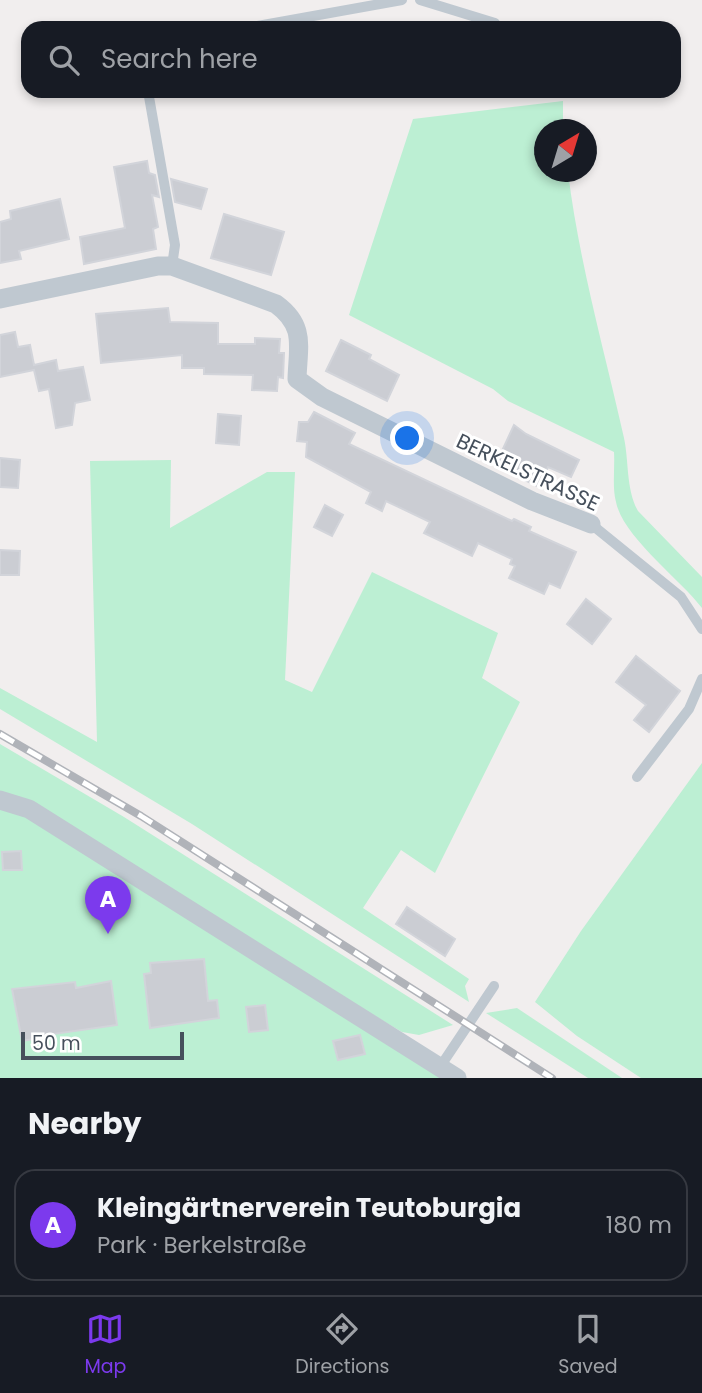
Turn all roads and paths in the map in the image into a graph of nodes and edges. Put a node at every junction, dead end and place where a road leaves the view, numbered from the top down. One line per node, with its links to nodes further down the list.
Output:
1 (402, 0): 3 (lane)
2 (420, 0): 4 (lane)
3 (285, 21)
4 (488, 21)
5 (149, 98): 6 (lane)
6 (172, 266): 7 (street, BERKELSTRASSE); 8 (street, BERKELSTRASSE)
7 (0, 299)
8 (591, 524): 9 (lane, BERKELSTRASSE)
9 (702, 629)
10 (702, 679): 11 (lane)
11 (637, 777)
12 (0, 800): 14 (street)
13 (494, 986): 14 (lane)
14 (439, 1067): 15 (street)
15 (457, 1078)

